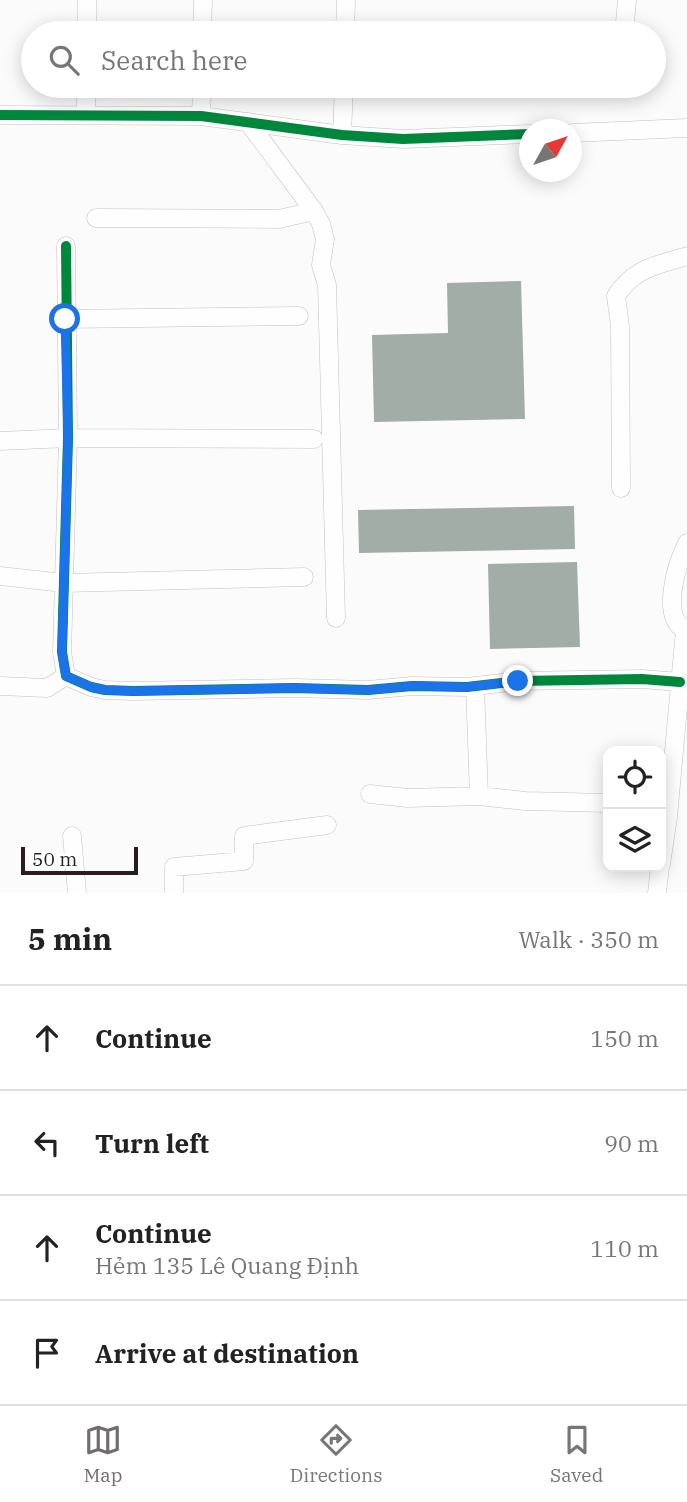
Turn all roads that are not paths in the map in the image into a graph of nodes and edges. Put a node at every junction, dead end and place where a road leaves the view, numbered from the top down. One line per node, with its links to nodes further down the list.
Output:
1 (87, 0): 5 (street)
2 (203, 0): 6 (street)
3 (346, 0): 7 (street)
4 (627, 0): 8 (street)
5 (87, 21)
6 (202, 21)
7 (345, 21)
8 (625, 21)
9 (86, 98): 13 (street)
10 (202, 98): 14 (street)
11 (344, 98): 19 (street)
12 (0, 115): 13 (street)
13 (86, 115): 14 (street)
14 (201, 116): 15 (street)
15 (248, 122): 19 (street); 20 (street)
16 (687, 128): 17 (street)
17 (582, 133)
18 (519, 134): 19 (street)
19 (342, 135)
20 (314, 211): 21 (street); 34 (street)
21 (96, 218)
22 (66, 246): 25 (street)
23 (687, 256): 29 (street)
24 (299, 316): 25 (street)
25 (65, 319): 26 (street)
26 (68, 438): 27 (street); 28 (street); 33 (street)
27 (314, 439)
28 (0, 441)
29 (621, 488)
30 (687, 543): 35 (street)
31 (0, 576): 33 (street)
32 (304, 577): 33 (street)
33 (64, 583): 36 (street)
34 (336, 618)
35 (686, 630): 37 (street)
36 (66, 676): 38 (street); 39 (street)
37 (680, 682): 39 (street); 42 (street)
38 (0, 686)
39 (475, 686): 41 (street)
40 (370, 794): 41 (street)
41 (479, 796): 43 (street)
42 (666, 797)
43 (603, 803)
44 (327, 825): 48 (street)
45 (72, 836): 47 (street)
46 (660, 872): 49 (street)
47 (76, 893)
48 (174, 893)
49 (657, 893)

